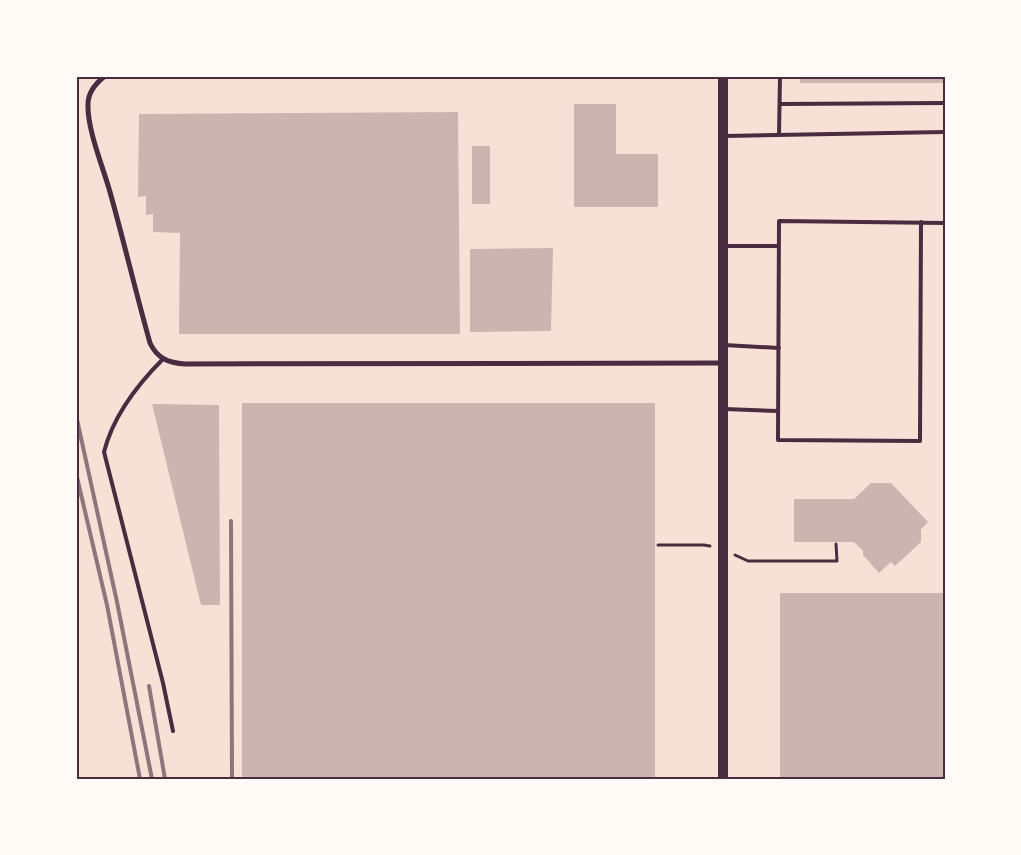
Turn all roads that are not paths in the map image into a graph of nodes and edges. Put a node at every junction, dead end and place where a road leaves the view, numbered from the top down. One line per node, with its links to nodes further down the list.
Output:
1 (106, 76): 15 (street)
2 (723, 76): 7 (main road)
3 (780, 76): 5 (lane)
4 (945, 102): 5 (lane)
5 (780, 104): 8 (lane)
6 (945, 132): 8 (lane)
7 (723, 136): 8 (lane); 11 (main road)
8 (780, 136)
9 (921, 222): 10 (lane); 12 (lane); 18 (lane)
10 (945, 223)
11 (723, 246): 12 (lane); 13 (main road)
12 (779, 246): 14 (lane)
13 (723, 345): 14 (lane); 16 (main road)
14 (779, 348): 18 (lane)
15 (163, 359): 16 (street); 19 (lane)
16 (723, 362): 17 (main road)
17 (723, 409): 18 (lane); 20 (main road)
18 (778, 411)
19 (173, 731)
20 (722, 779)

